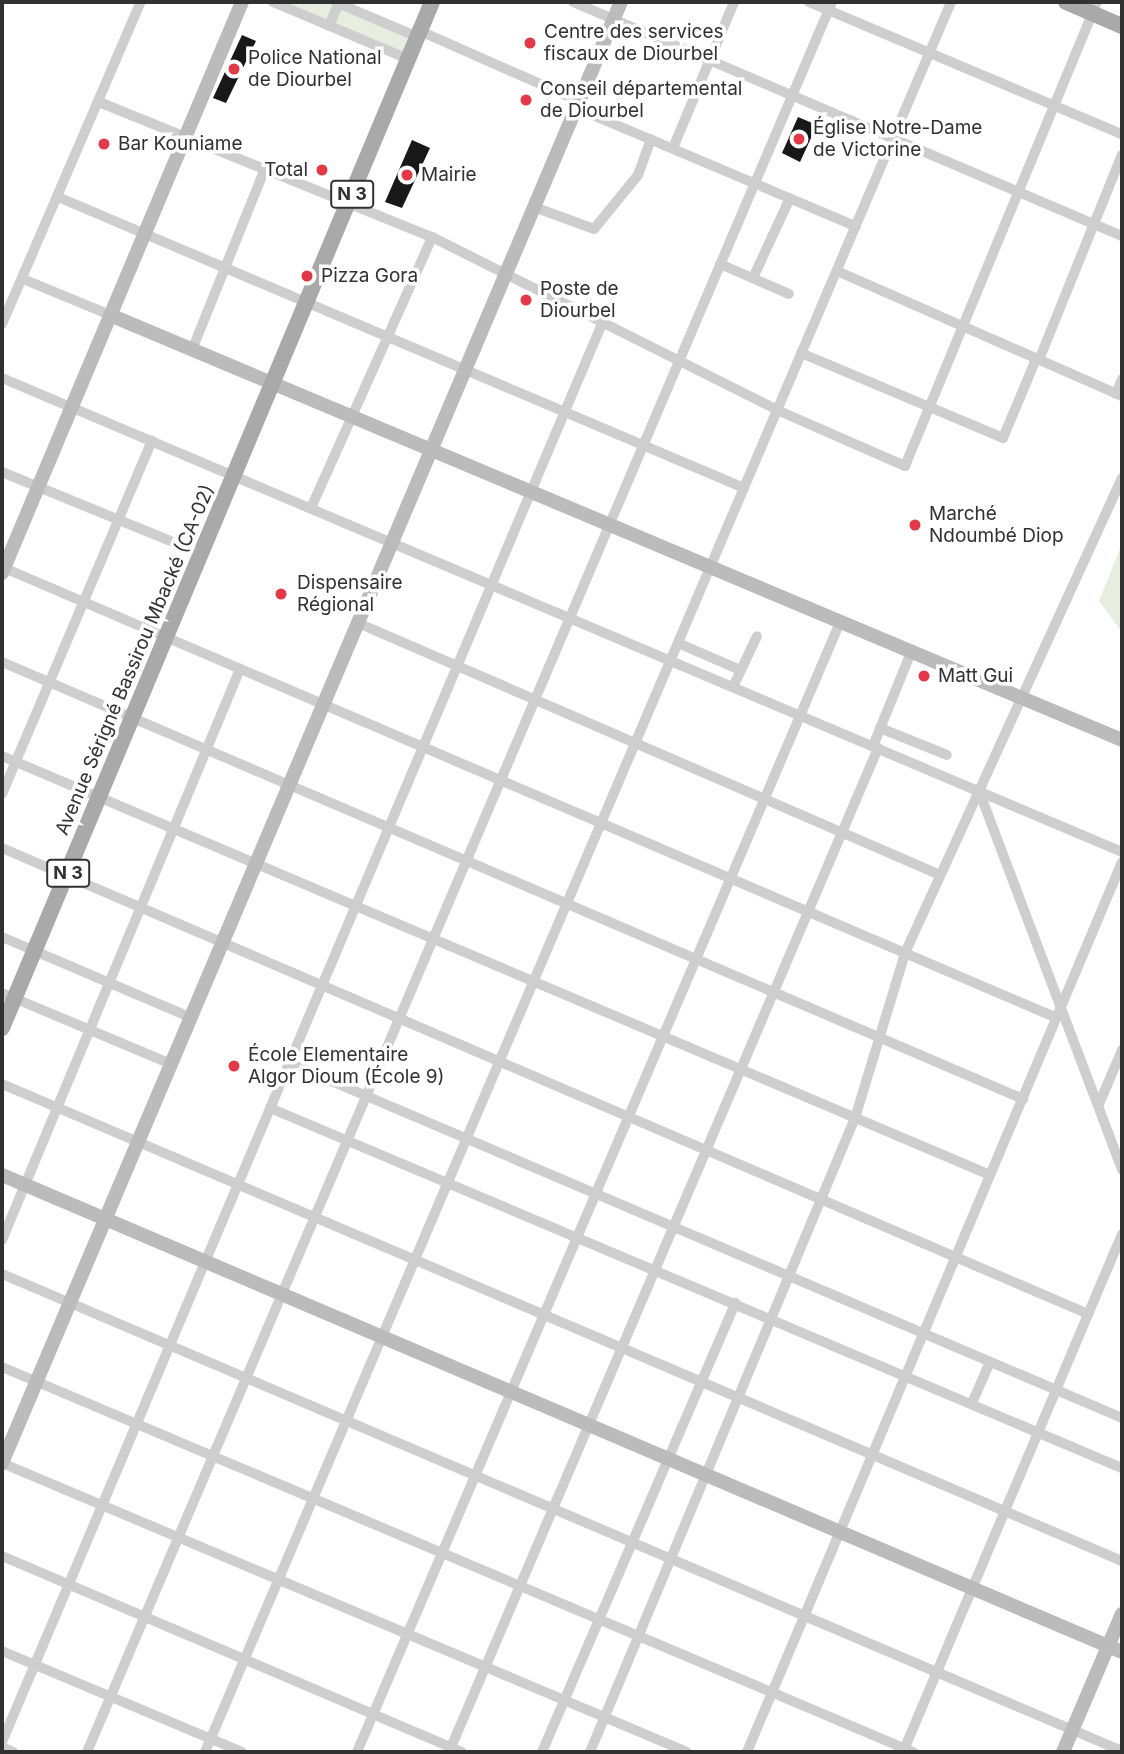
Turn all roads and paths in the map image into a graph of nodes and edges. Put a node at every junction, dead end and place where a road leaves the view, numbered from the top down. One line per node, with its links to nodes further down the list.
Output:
1 (141, 2): 22 (street)
2 (242, 2): 26 (street)
3 (273, 2): 15 (street)
4 (338, 2): 15 (street); 17 (street)
5 (432, 2): 17 (main road, N 3)
6 (573, 2): 14 (street)
7 (621, 2): 14 (street)
8 (734, 2): 20 (street)
9 (809, 2): 12 (street)
10 (951, 2): 18 (street)
11 (1066, 2): 13 (main road)
12 (830, 6): 18 (street); 21 (street)
13 (1094, 7): 16 (main road); 24 (street)
14 (613, 19): 20 (street); 23 (street)
15 (329, 26): 19 (street)
16 (1122, 26)
17 (419, 34): 19 (main road, N 3); 23 (street)
18 (929, 53): 24 (street); 27 (street)
19 (408, 59): 36 (main road, N 3)
20 (709, 60): 21 (street); 29 (street)
21 (792, 95): 27 (street); 32 (street)
22 (99, 102): 26 (street); 34 (street)
23 (577, 104): 28 (street); 37 (street)
24 (1053, 105): 25 (street); 33 (street)
25 (1122, 134)
26 (185, 138): 31 (street); 40 (street)
27 (893, 138): 33 (street); 39 (street)
28 (651, 139): 29 (street); 37 (street)
29 (673, 148): 32 (street)
30 (1122, 155): 38 (street)
31 (264, 171): 36 (street); 44 (street)
32 (755, 183): 35 (street); 43 (street)
33 (1018, 191): 38 (street); 54 (street)
34 (58, 197): 40 (street); 48 (street)
35 (790, 198): 39 (street); 47 (street)
36 (348, 204): 42 (street); 50 (main road, N 3)
37 (534, 207): 45 (street)
38 (1094, 224): 41 (street); 58 (street)
39 (856, 226): 46 (street)
40 (144, 234): 44 (street); 51 (street)
41 (1122, 236)
42 (432, 237): 45 (street); 55 (street)
43 (720, 264): 47 (street); 59 (street)
44 (225, 268): 50 (street); 56 (street)
45 (507, 271): 52 (street); 60 (street)
46 (836, 271): 54 (street); 57 (street)
47 (753, 278): 49 (street)
48 (23, 279): 51 (street); 53 (street)
49 (789, 294)
50 (307, 303): 55 (street); 63 (main road, N 3)
51 (110, 315): 56 (street); 65 (street)
52 (604, 319): 59 (street); 68 (street)
53 (2, 324)
54 (963, 327): 58 (street); 66 (street)
55 (388, 337): 60 (street); 69 (street)
56 (192, 350): 63 (street)
57 (801, 354): 66 (street); 67 (street)
58 (1038, 359): 64 (street); 66 (street)
59 (679, 361): 67 (street); 71 (street)
60 (465, 369): 68 (street); 72 (street)
61 (2, 377): 65 (street)
62 (1122, 379): 64 (street)
63 (272, 386): 69 (street); 74 (main road, Avenue Sérigné Bassirou Mbacké (CA-02) / N 3)
64 (1119, 395)
65 (72, 407): 70 (street); 76 (street)
66 (929, 407): 67 (street)
67 (777, 410): 77 (street)
68 (565, 412): 71 (street); 78 (street)
69 (351, 418): 72 (street); 79 (street)
70 (152, 441): 74 (street); 80 (street)
71 (643, 445): 77 (street); 81 (street)
72 (430, 451): 78 (street); 82 (street)
73 (2, 472): 76 (street)
74 (235, 476): 79 (street); 83 (main road, Avenue Sérigné Bassirou Mbacké (CA-02) / N 3)
75 (1122, 478): 102 (street)
76 (38, 487): 80 (street); 85 (street)
77 (744, 488): 84 (street)
78 (531, 492): 81 (street); 86 (street)
79 (311, 508): 82 (street)
80 (119, 520): 83 (street); 87 (street)
81 (609, 525): 84 (street); 88 (street)
82 (392, 542): 86 (street); 90 (street)
83 (202, 554): 92 (main road, Avenue Sérigné Bassirou Mbacké (CA-02) / N 3)
84 (710, 566): 89 (street); 93 (street)
85 (2, 570): 87 (street)
86 (492, 585): 88 (street); 97 (street)
87 (83, 602): 92 (street); 100 (street)
88 (570, 618): 95 (street); 103 (street)
89 (841, 620): 94 (street); 105 (street)
90 (358, 623): 97 (street); 104 (street)
91 (757, 636): 99 (street)
92 (167, 638): 98 (street); 106 (main road, Avenue Sérigné Bassirou Mbacké (CA-02) / N 3)
93 (678, 643): 95 (street); 99 (street)
94 (912, 650): 102 (street); 107 (street)
95 (671, 660): 101 (street); 109 (street)
96 (2, 662): 100 (street)
97 (458, 666): 103 (street); 110 (street)
98 (240, 670): 104 (street); 112 (street)
99 (740, 670): 101 (street)
100 (49, 682): 106 (street); 115 (street)
101 (733, 687): 105 (street)
102 (1023, 695): 108 (street); 118 (street)
103 (535, 700): 109 (street); 116 (street)
104 (323, 705): 110 (street); 117 (street)
105 (801, 715): 111 (street); 121 (street)
106 (134, 719): 112 (street); 120 (main road, Avenue Sérigné Bassirou Mbacké (CA-02) / N 3)
107 (880, 728): 111 (street); 113 (street)
108 (1122, 740)
109 (635, 744): 121 (street); 122 (street)
110 (423, 747): 116 (street); 123 (street)
111 (876, 747): 118 (street); 125 (street)
112 (207, 750): 117 (street); 124 (street)
113 (947, 755)
114 (2, 756): 115 (street)
115 (15, 762): 119 (street); 120 (street)
116 (500, 780): 122 (street); 128 (street)
117 (289, 785): 123 (street); 130 (street)
118 (979, 791): 127 (street); 132 (street); 149 (street)
119 (2, 794)
120 (100, 798): 124 (street); 131 (main road, Avenue Sérigné Bassirou Mbacké (CA-02) / N 3)
121 (765, 798): 125 (street); 133 (street)
122 (601, 823): 133 (street); 134 (street)
123 (389, 828): 128 (street); 135 (street)
124 (174, 829): 130 (street); 136 (street)
125 (843, 831): 132 (street); 137 (street)
126 (2, 848): 131 (street)
127 (1122, 852)
128 (466, 861): 134 (street); 139 (street)
129 (1122, 862): 149 (street)
130 (256, 864): 135 (street); 140 (street)
131 (67, 876): 136 (street); 141 (main road, Avenue Sérigné Bassirou Mbacké (CA-02) / N 3)
132 (940, 876): 142 (street)
133 (731, 879): 137 (street); 143 (street)
134 (567, 904): 143 (street); 144 (street)
135 (356, 906): 139 (street); 146 (street)
136 (141, 907): 140 (street); 145 (street)
137 (808, 912): 142 (street); 147 (street)
138 (2, 937): 141 (street)
139 (433, 939): 144 (street); 151 (street)
140 (222, 942): 146 (street); 150 (street)
141 (35, 951): 145 (street); 148 (main road, Avenue Sérigné Bassirou Mbacké (CA-02) / N 3)
142 (905, 953): 152 (street); 156 (street)
143 (696, 959): 147 (street); 155 (street)
144 (534, 982): 155 (street); 158 (street)
145 (109, 983): 150 (street); 154 (street)
146 (322, 985): 151 (street); 159 (street)
147 (774, 992): 156 (street); 161 (street)
148 (8, 995): 153 (main road, Avenue Sérigné Bassirou Mbacké (CA-02) / N 3); 154 (street)
149 (1061, 1006): 152 (street); 165 (street)
150 (190, 1017): 160 (street)
151 (399, 1018): 158 (street); 163 (street)
152 (1057, 1018): 164 (street)
153 (2, 1028)
154 (90, 1030): 160 (street); 166 (street)
155 (663, 1036): 161 (street); 168 (street)
156 (882, 1037): 164 (street); 169 (street)
157 (1122, 1050): 165 (street)
158 (500, 1062): 168 (street); 170 (street)
159 (289, 1063): 163 (street); 167 (street)
160 (171, 1064): 172 (street)
161 (741, 1069): 169 (street); 173 (street)
162 (2, 1084): 166 (street)
163 (366, 1096): 170 (street); 171 (street)
164 (1023, 1099): 176 (street)
165 (1099, 1104): 174 (street)
166 (57, 1108): 172 (street); 178 (street)
167 (270, 1108): 171 (street); 179 (street)
168 (629, 1117): 173 (street); 180 (street)
169 (855, 1118): 176 (street); 181 (street)
170 (467, 1139): 177 (street); 180 (street)
171 (347, 1141): 177 (street); 182 (street)
172 (138, 1142): 179 (street); 183 (street)
173 (706, 1150): 181 (street); 184 (street)
174 (1122, 1170)
175 (2, 1175): 178 (street)
176 (990, 1175): 188 (street)
177 (448, 1184): 186 (street); 189 (street)
178 (25, 1185): 183 (street); 187 (street)
179 (238, 1185): 182 (street); 190 (street)
180 (596, 1194): 184 (street); 186 (street)
181 (821, 1199): 188 (street); 193 (street)
182 (315, 1217): 189 (street); 194 (street)
183 (105, 1219): 190 (street); 195 (street)
184 (674, 1227): 191 (street); 193 (street)
185 (1122, 1234): 197 (street)
186 (578, 1236): 191 (street); 198 (street)
187 (2, 1240)
188 (956, 1257): 197 (street); 200 (street)
189 (415, 1260): 198 (street); 201 (street)
190 (205, 1262): 194 (street); 202 (street)
191 (656, 1269): 196 (street); 203 (street)
192 (2, 1274): 195 (street)
193 (789, 1276): 199 (street); 200 (street)
194 (282, 1294): 201 (street); 207 (street)
195 (69, 1303): 202 (street); 208 (street)
196 (735, 1303): 199 (street); 209 (street)
197 (1088, 1314): 210 (street)
198 (544, 1315): 203 (street); 211 (street)
199 (771, 1318): 206 (street); 212 (street)
200 (924, 1334): 204 (street); 206 (street)
201 (382, 1337): 211 (street); 215 (street)
202 (170, 1345): 207 (street); 216 (street)
203 (622, 1348): 209 (street); 217 (street)
204 (990, 1362): 210 (street); 213 (street)
205 (2, 1367): 208 (street)
206 (906, 1376): 213 (street); 219 (street)
207 (246, 1378): 215 (street); 220 (street)
208 (36, 1382): 216 (street); 222 (street)
209 (701, 1382): 212 (street); 221 (street)
210 (1056, 1390): 214 (street); 218 (street)
211 (511, 1392): 217 (street); 225 (street)
212 (738, 1398): 219 (street); 224 (street)
213 (972, 1404): 218 (street)
214 (1122, 1418)
215 (347, 1421): 225 (street); 226 (street)
216 (136, 1424): 220 (street); 227 (street)
217 (589, 1425): 221 (street); 228 (street)
218 (1038, 1432): 223 (street); 229 (street)
219 (873, 1455): 229 (street); 230 (street)
220 (213, 1457): 226 (street); 231 (street)
221 (668, 1459): 224 (street); 232 (street)
222 (2, 1463): 227 (street)
223 (1122, 1468)
224 (706, 1475): 230 (street); 235 (street)
225 (475, 1476): 228 (street); 233 (street)
226 (313, 1499): 233 (street); 237 (street)
227 (102, 1505): 231 (street); 238 (street)
228 (553, 1509): 232 (street); 239 (street)
229 (1005, 1511): 236 (street); 240 (street)
230 (840, 1532): 240 (street); 242 (street)
231 (178, 1538): 237 (street); 243 (street)
232 (632, 1542): 235 (street); 244 (street)
233 (442, 1553): 239 (street); 245 (street)
234 (2, 1556): 238 (street)
235 (671, 1559): 242 (street); 246 (street)
236 (1122, 1561)
237 (279, 1580): 245 (street); 249 (street)
238 (68, 1584): 243 (street); 250 (street)
239 (520, 1586): 244 (street); 251 (street)
240 (972, 1588): 247 (street); 252 (street)
241 (1122, 1614): 247 (street)
242 (805, 1616): 252 (street); 253 (street)
243 (145, 1617): 249 (street); 254 (street)
244 (599, 1619): 246 (street); 255 (street)
245 (408, 1634): 251 (street); 256 (street)
246 (638, 1636): 253 (street); 257 (street)
247 (1115, 1649): 258 (street)
248 (2, 1650): 250 (street)
249 (245, 1660): 256 (street); 259 (street)
250 (34, 1664): 254 (street); 260 (street)
251 (486, 1667): 255 (street); 262 (street)
252 (936, 1672): 258 (street); 263 (street)
253 (772, 1693): 263 (street); 274 (street)
254 (111, 1697): 259 (street); 266 (street)
255 (564, 1700): 257 (street); 271 (street)
256 (373, 1714): 262 (street); 269 (street)
257 (604, 1717): 272 (street); 273 (street)
258 (1072, 1730): 264 (street); 275 (street)
259 (211, 1739): 267 (street); 268 (street)
260 (2, 1742)
261 (2, 1747): 265 (street)
262 (450, 1750): 270 (street)
263 (907, 1751)
264 (1122, 1751)
265 (13, 1752)
266 (87, 1752)
267 (205, 1752)
268 (242, 1752)
269 (357, 1752)
270 (462, 1752)
271 (542, 1752)
272 (590, 1752)
273 (687, 1752)
274 (747, 1752)
275 (1063, 1752)

